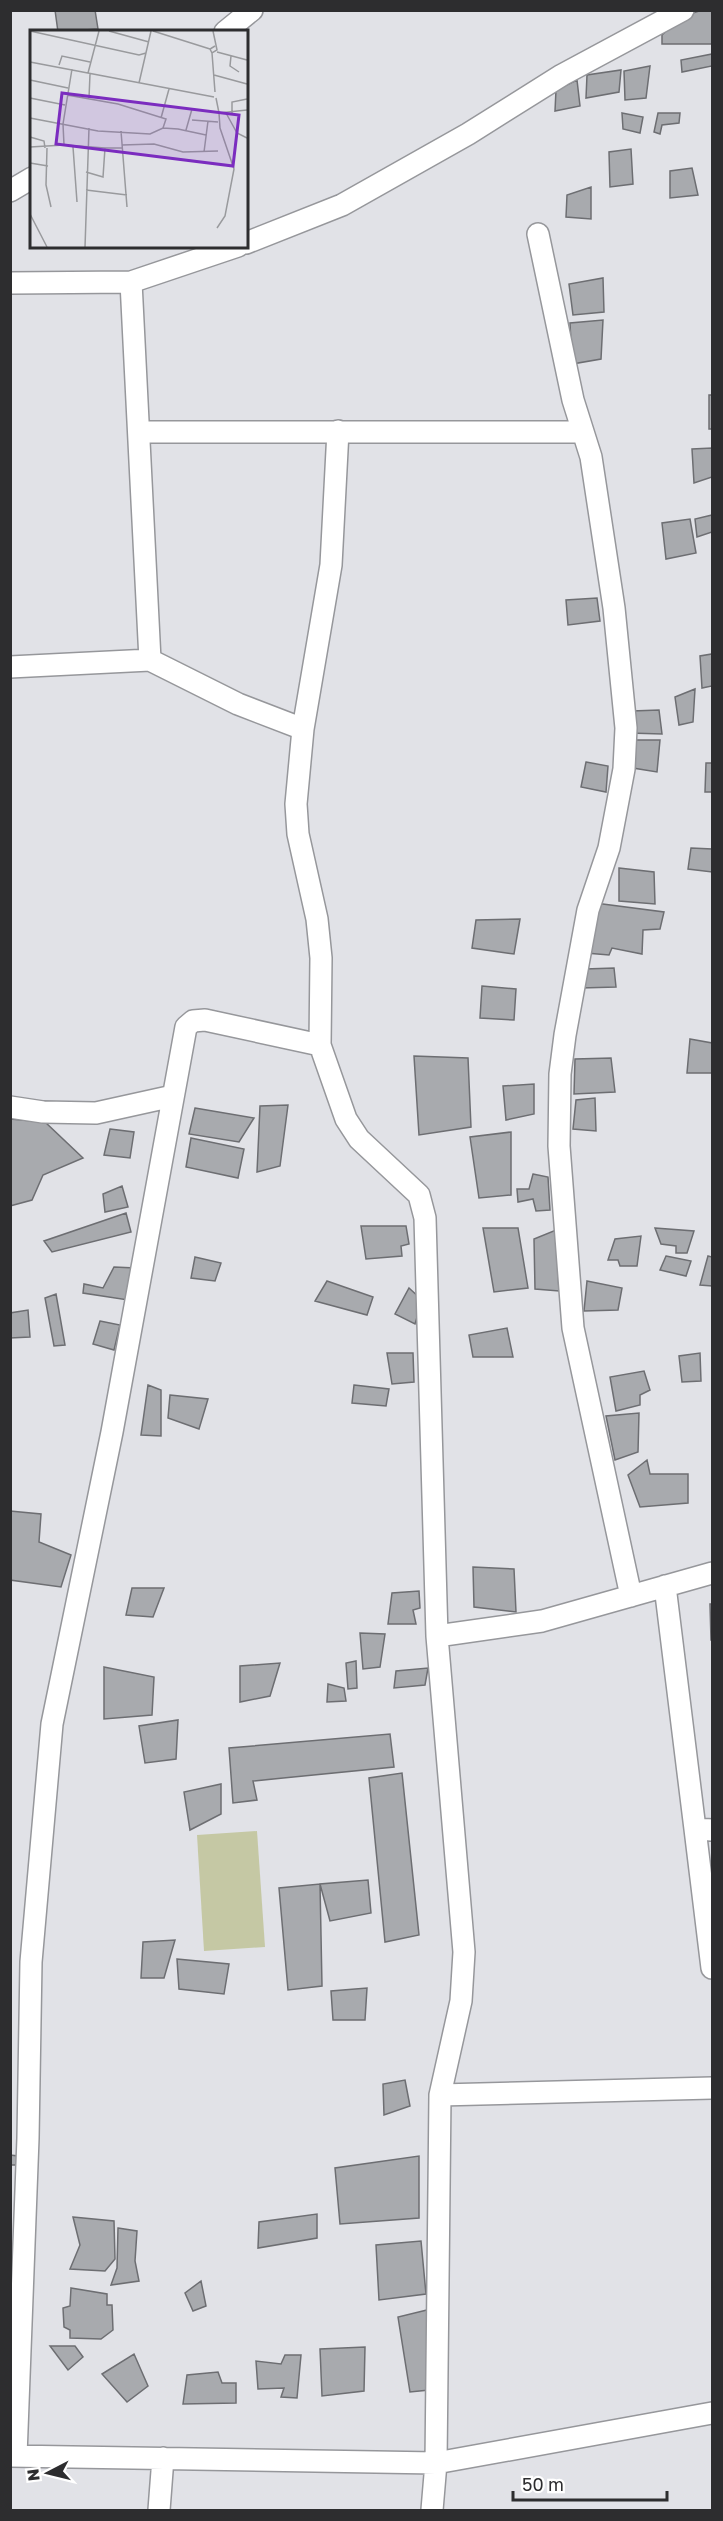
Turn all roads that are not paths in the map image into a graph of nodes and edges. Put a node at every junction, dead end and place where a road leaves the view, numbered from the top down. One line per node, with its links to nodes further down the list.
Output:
1 (252, 10): 3 (street)
2 (683, 10): 7 (street)
3 (227, 30)
4 (30, 179): 5 (street)
5 (10, 191)
6 (538, 234): 13 (street)
7 (248, 242)
8 (232, 248): 9 (street)
9 (131, 282): 10 (street); 12 (street)
10 (10, 283)
11 (338, 431): 12 (street); 13 (street); 16 (street)
12 (140, 432): 14 (street)
13 (582, 432): 22 (street)
14 (150, 660): 15 (street); 16 (street)
15 (10, 668)
16 (303, 729): 17 (street)
17 (320, 1045): 18 (street); 23 (street)
18 (173, 1096): 19 (street); 28 (street)
19 (10, 1107)
20 (712, 1573): 21 (street)
21 (665, 1586): 22 (street); 24 (street)
22 (632, 1596): 23 (street)
23 (437, 1636): 27 (street)
24 (704, 1829): 25 (street)
25 (712, 1968)
26 (712, 2088): 27 (street)
27 (440, 2095): 32 (street)
28 (19, 2139): 30 (street)
29 (712, 2413): 32 (street)
30 (13, 2456): 31 (street)
31 (163, 2458): 32 (street); 33 (street)
32 (436, 2463): 34 (street)
33 (159, 2511)
34 (432, 2511)

